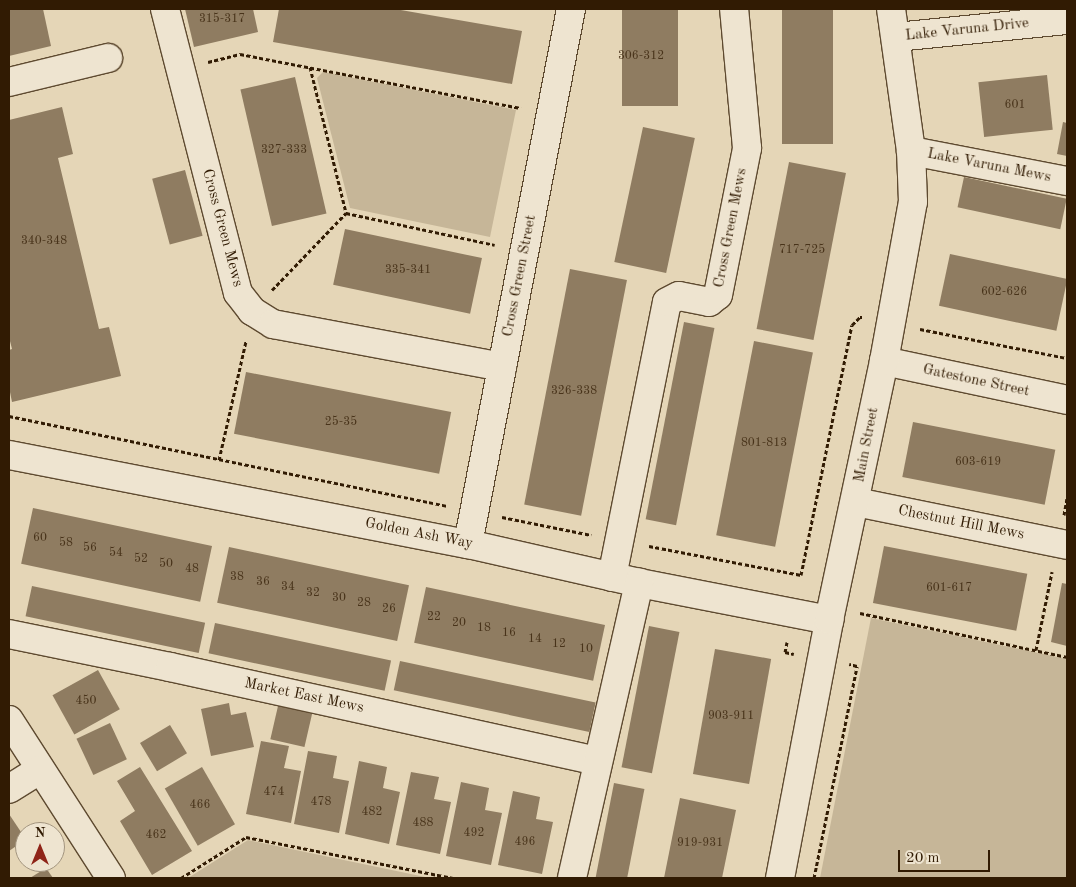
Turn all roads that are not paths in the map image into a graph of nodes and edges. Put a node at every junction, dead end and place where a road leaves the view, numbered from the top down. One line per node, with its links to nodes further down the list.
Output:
1 (165, 9): 12 (street, Cross Green Mews)
2 (572, 9): 12 (street, Cross Green Street)
3 (734, 9): 18 (street, Cross Green Mews)
4 (891, 9): 6 (street, Main Street)
5 (1055, 17): 6 (street, Lake Varuna Drive)
6 (896, 37): 9 (street, Main Street)
7 (108, 58): 8 (street)
8 (9, 82)
9 (911, 151): 10 (street, Lake Varuna Mews); 11 (street, Main Street)
10 (1067, 181)
11 (884, 361): 13 (street, Gatestone Street); 15 (street, Main Street)
12 (502, 367): 16 (street, Cross Green Street)
13 (1067, 400)
14 (9, 454): 16 (street, Golden Ash Way)
15 (856, 502): 17 (street, Chestnut Hill Mews); 20 (street, Main Street)
16 (468, 544): 18 (street, Golden Ash Way)
17 (1067, 545)
18 (612, 576): 19 (street, Golden Ash Way)
19 (639, 583): 20 (street, Golden Ash Way); 23 (street)
20 (830, 614): 28 (street, Main Street)
21 (9, 634): 23 (street, Market East Mews)
22 (9, 720): 24 (street)
23 (598, 761): 27 (street)
24 (39, 770): 25 (street); 26 (street)
25 (9, 789)
26 (111, 878)
27 (572, 878)
28 (780, 878)

